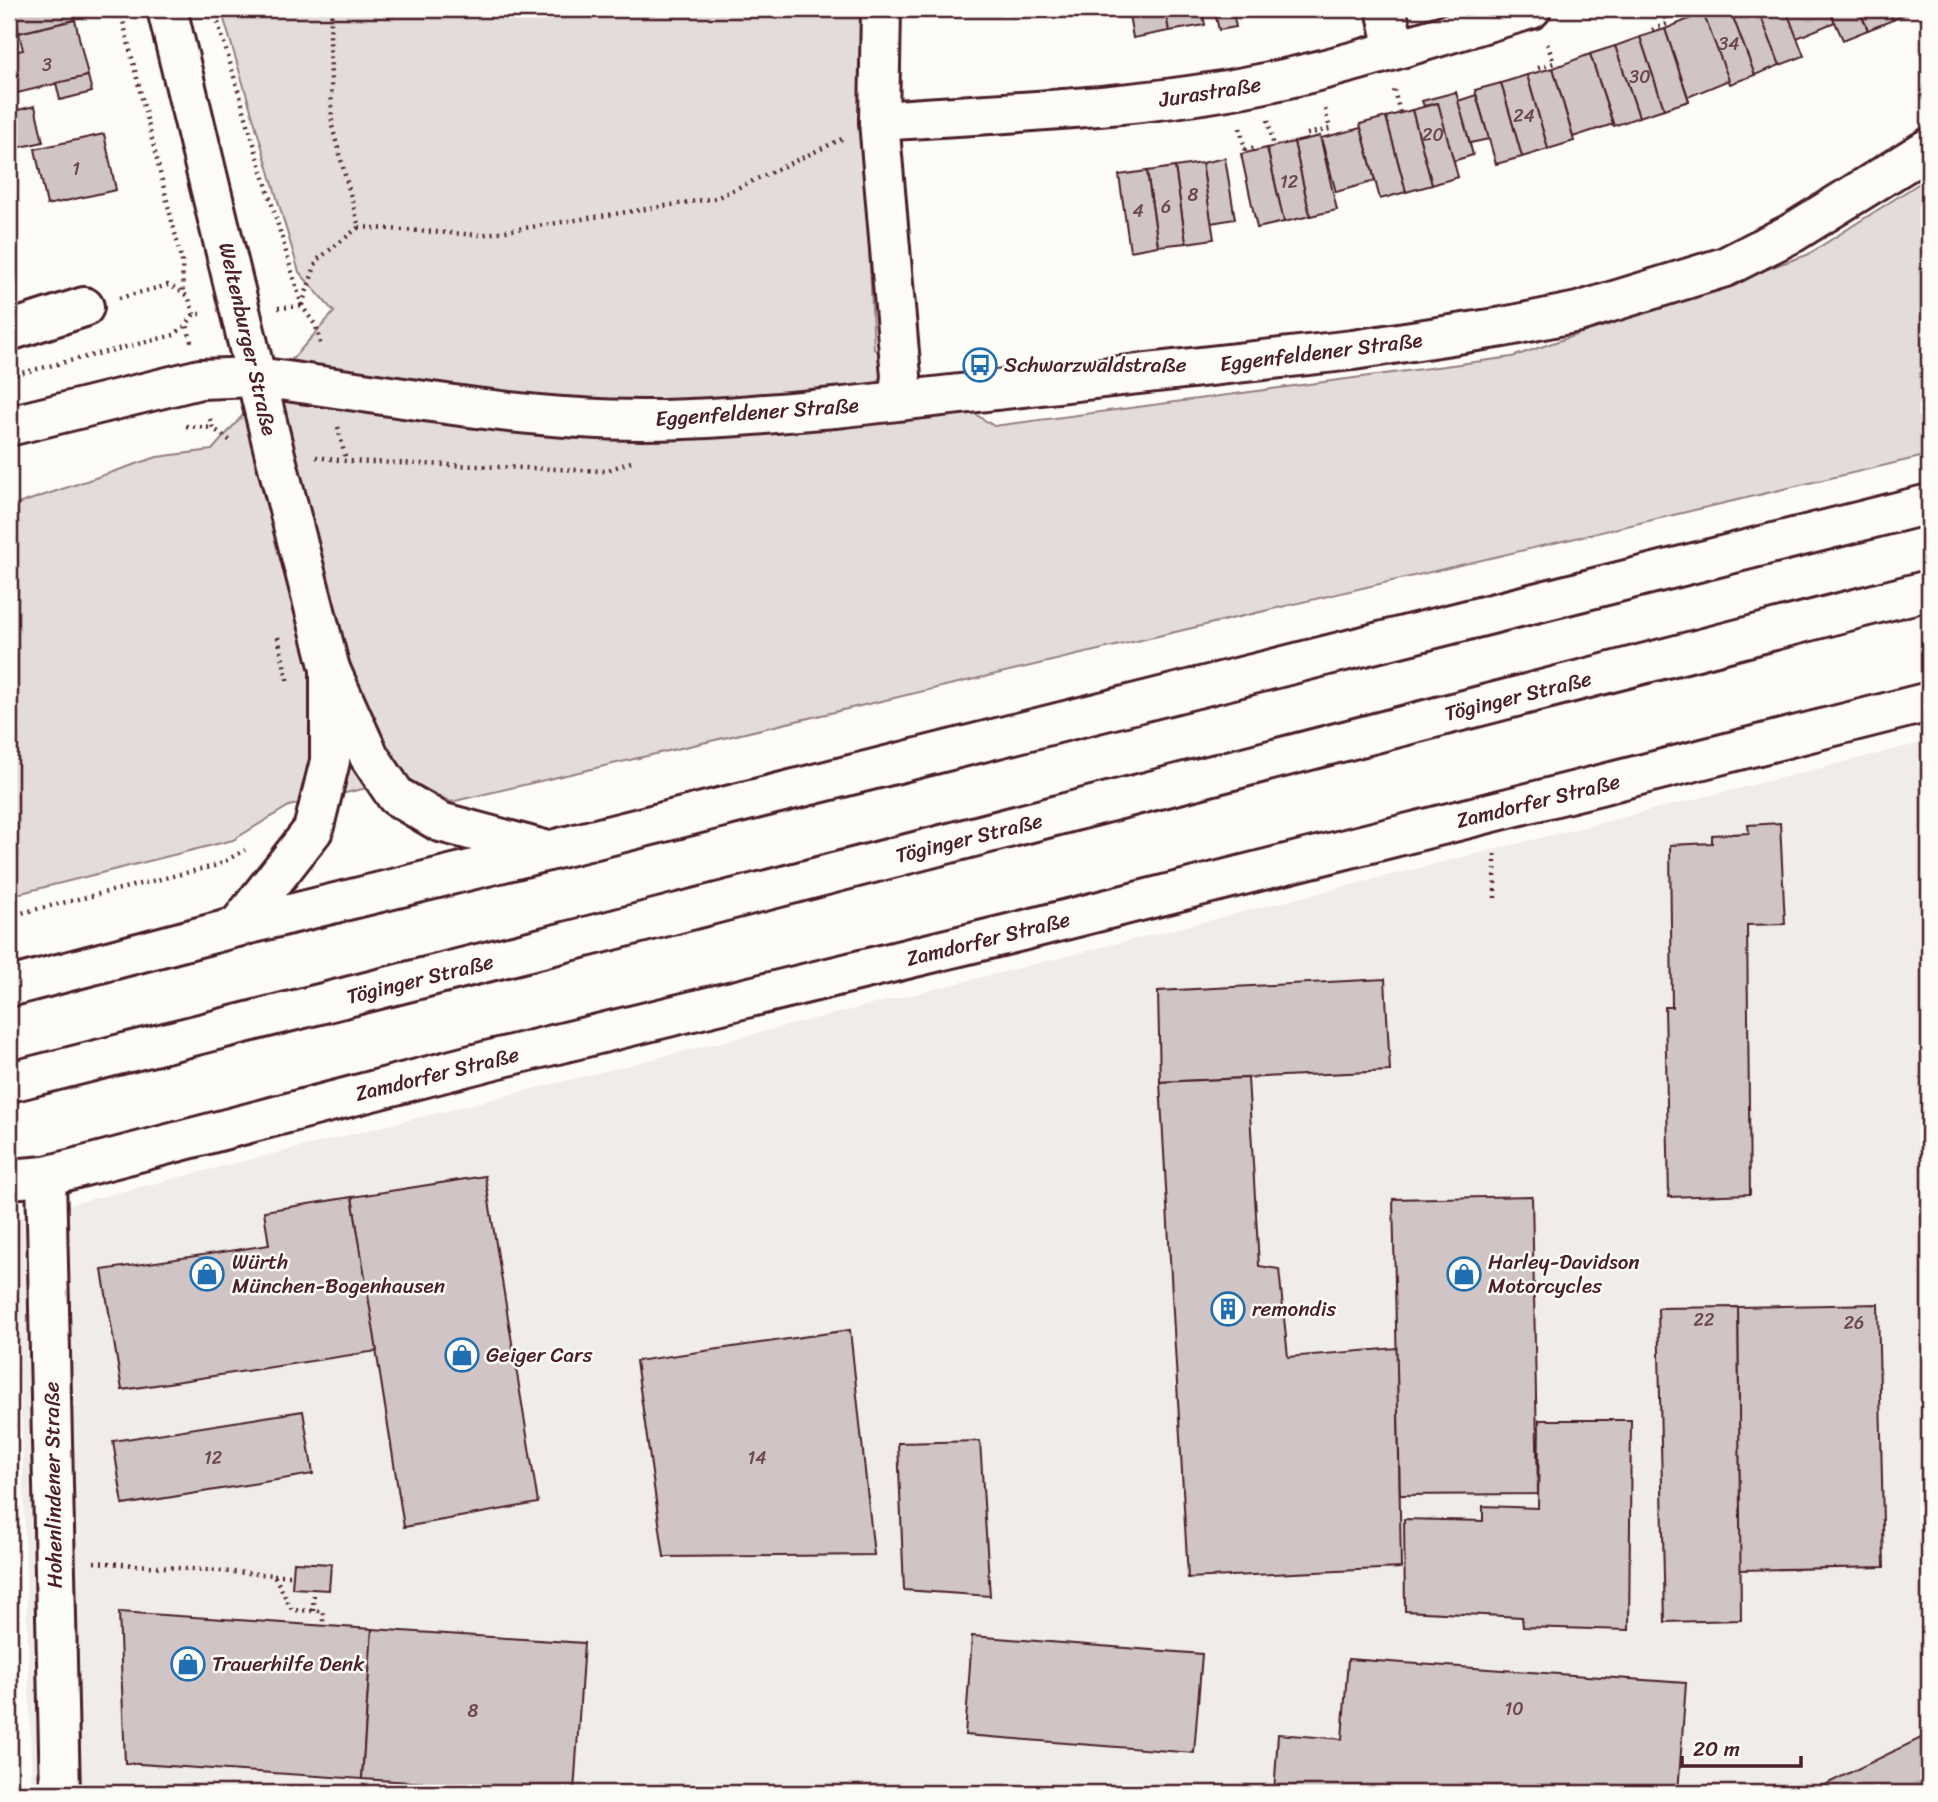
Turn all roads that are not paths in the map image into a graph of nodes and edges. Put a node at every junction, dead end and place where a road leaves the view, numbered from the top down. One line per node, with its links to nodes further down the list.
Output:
1 (167, 9): 10 (main road, Weltenburger Straße)
2 (881, 9): 6 (main road)
3 (1385, 9): 5 (main road)
4 (1531, 9): 5 (main road, Jurastraße)
5 (1395, 49): 6 (main road, Jurastraße)
6 (879, 121): 11 (main road)
7 (1929, 148): 11 (main road, Eggenfeldener Straße)
8 (84, 307): 9 (main road)
9 (9, 331)
10 (256, 377): 11 (main road, Eggenfeldener Straße); 12 (main road, Eggenfeldener Straße); 15 (main road, Weltenburger Straße)
11 (898, 400)
12 (9, 426)
13 (1929, 505): 17 (main road)
14 (1929, 590): 20 (main road, Töginger Straße)
15 (330, 669): 17 (main road); 18 (main road)
16 (1929, 702): 21 (main road, Zamdorfer Straße)
17 (548, 851): 18 (main road)
18 (237, 927): 19 (main road)
19 (9, 987)
20 (11, 1082)
21 (46, 1176): 22 (main road, Zamdorfer Straße); 23 (main road, Hohenlindener Straße)
22 (9, 1179)
23 (60, 1793)

